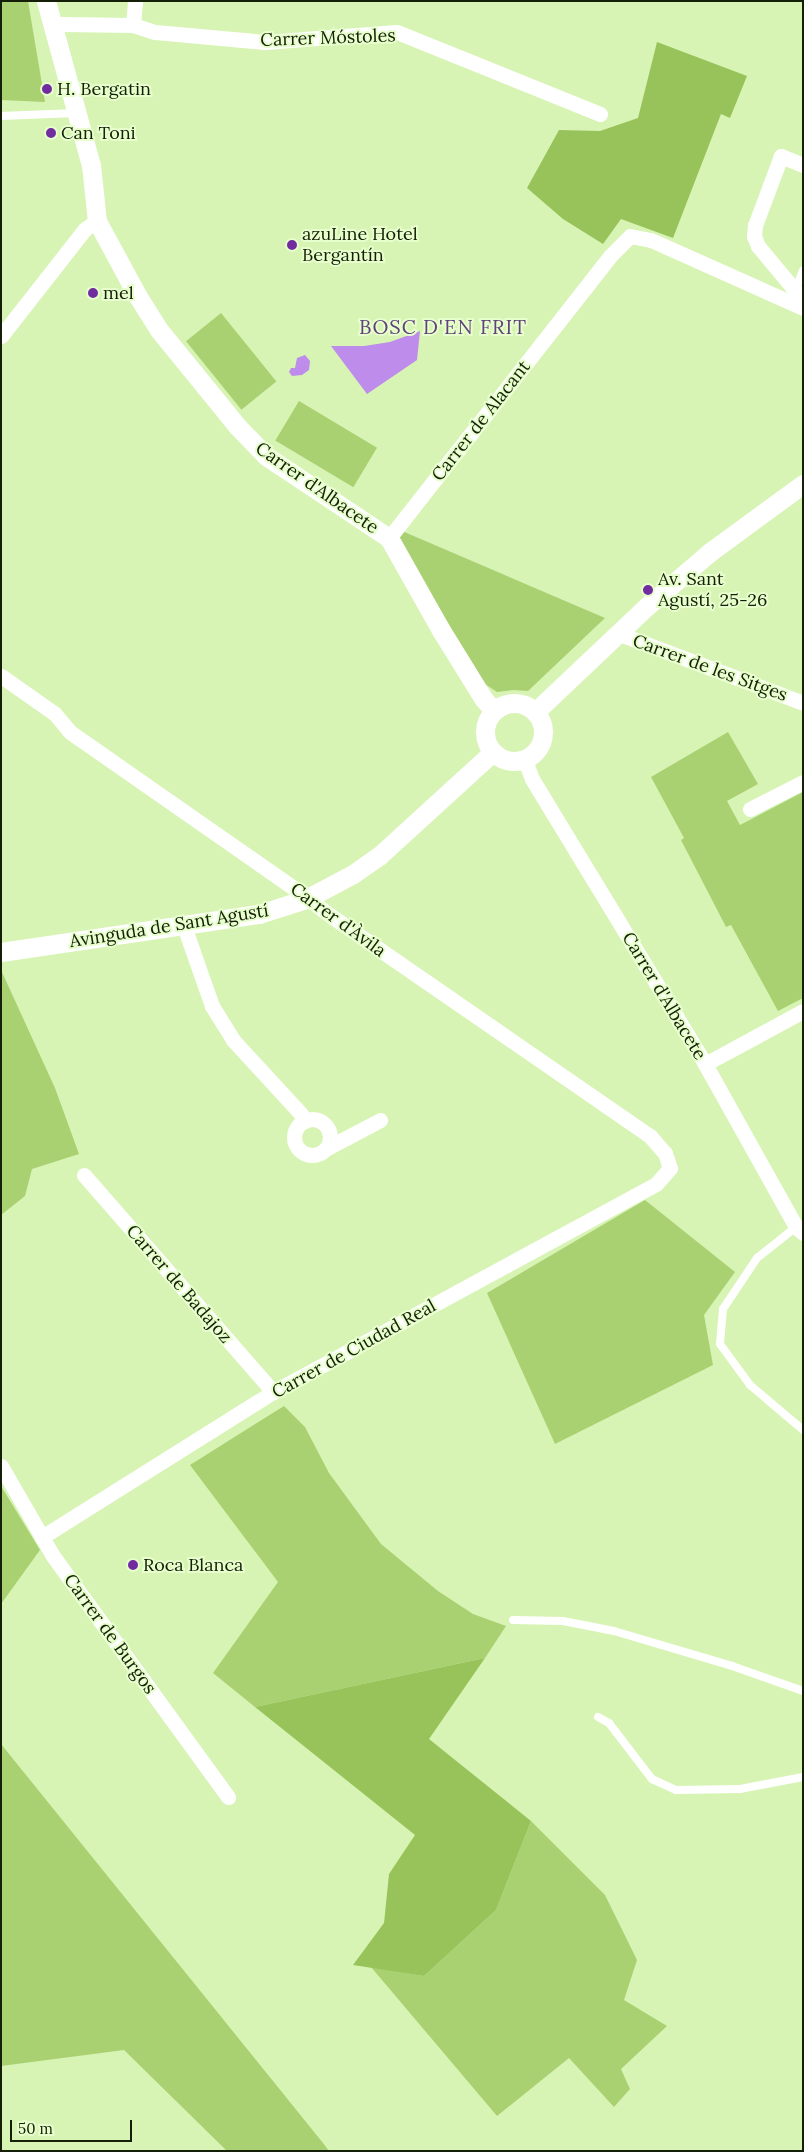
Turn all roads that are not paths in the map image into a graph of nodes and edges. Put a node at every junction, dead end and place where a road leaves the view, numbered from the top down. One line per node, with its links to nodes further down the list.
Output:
1 (46, 1): 4 (street)
2 (136, 1): 3 (street)
3 (133, 25): 4 (street, Carrer Móstoles); 6 (street, Carrer Móstoles)
4 (52, 26): 5 (street)
5 (77, 113): 7 (lane); 9 (street)
6 (600, 114)
7 (1, 116)
8 (803, 165): 11 (street)
9 (97, 221): 13 (street); 15 (street, Carrer d'Albacete)
10 (803, 270): 11 (lane)
11 (799, 296)
12 (803, 308): 15 (street, Carrer de Alacant)
13 (1, 336)
14 (803, 484): 16 (street)
15 (388, 538): 19 (street, Carrer d'Albacete)
16 (618, 633): 18 (street, Carrer de les Sitges); 20 (street)
17 (1, 676): 25 (street, Carrer d'Àvila)
18 (803, 703)
19 (494, 711): 20 (street); 21 (street)
20 (535, 712): 22 (street)
21 (493, 752): 22 (street); 25 (street, Avinguda de Sant Agustí)
22 (525, 760): 29 (street, Carrer d'Albacete)
23 (803, 782): 24 (street)
24 (750, 809)
25 (306, 899): 26 (street, Avinguda de Sant Agustí); 33 (street, Carrer d'Àvila)
26 (184, 926): 27 (street, Avinguda de Sant Agustí); 31 (street)
27 (1, 952)
28 (803, 1011): 29 (street)
29 (705, 1064): 35 (street, Carrer d'Albacete)
30 (380, 1120): 32 (street)
31 (305, 1121): 32 (street); 32 (street)
32 (327, 1148)
33 (670, 1168): 36 (street, Carrer de Ciudad Real)
34 (84, 1176): 36 (street, Carrer de Badajoz)
35 (799, 1230): 37 (lane)
36 (274, 1392): 39 (street, Carrer de Ciudad Real)
37 (803, 1430)
38 (1, 1466): 39 (street, Carrer de Burgos)
39 (42, 1537): 44 (street, Carrer de Burgos)
40 (513, 1620): 41 (lane)
41 (803, 1691)
42 (598, 1717): 43 (lane)
43 (803, 1776)
44 (228, 1797)

